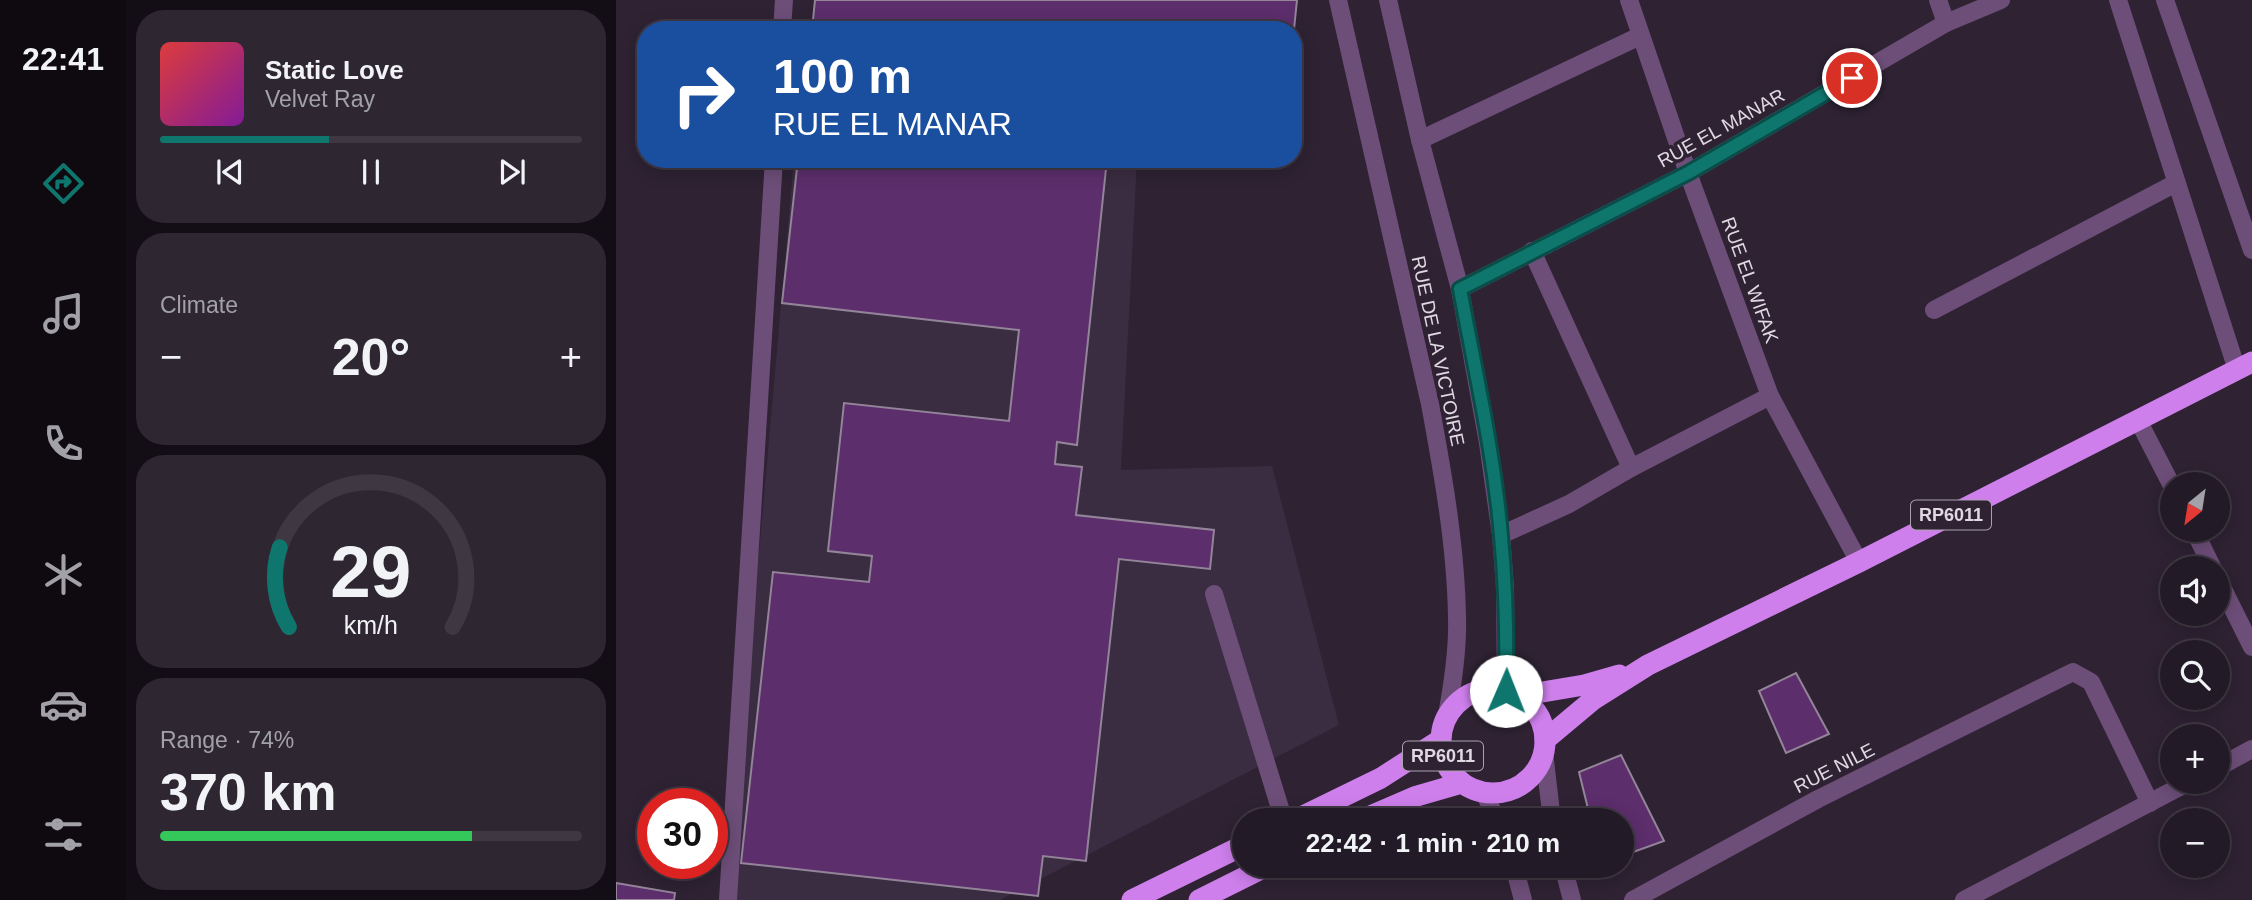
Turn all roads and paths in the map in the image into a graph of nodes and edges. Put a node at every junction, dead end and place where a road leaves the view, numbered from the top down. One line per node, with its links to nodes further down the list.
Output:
1 (784, 0): 9 (street)
2 (1338, 0): 32 (street, RUE DE LA VICTOIRE)
3 (1388, 0): 12 (street, RUE DE LA VICTOIRE)
4 (1629, 0): 11 (street, RUE EL WIFAK)
5 (1938, 0): 10 (street)
6 (2001, 0): 10 (street, RUE EL MANAR)
7 (2118, 0): 15 (street)
8 (2165, 0): 16 (street)
9 (783, 21)
10 (1946, 23): 14 (street, RUE EL MANAR)
11 (1640, 36): 12 (street); 14 (street, RUE EL WIFAK)
12 (1420, 140): 18 (street, RUE DE LA VICTOIRE)
13 (773, 168): 50 (street)
14 (1688, 173): 17 (street, RUE EL MANAR); 21 (street, RUE EL WIFAK)
15 (2176, 183): 19 (street); 20 (street)
16 (2252, 250)
17 (1532, 251): 18 (street, RUE EL MANAR); 23 (street)
18 (1460, 289): 25 (street, RUE DE LA VICTOIRE)
19 (1934, 310)
20 (2245, 366): 22 (highway, RP6011)
21 (1770, 396): 23 (street); 26 (street, RUE EL WIFAK)
22 (2138, 420): 24 (street); 26 (highway, RP6011)
23 (1631, 468): 25 (street)
24 (2165, 472)
25 (1501, 535): 31 (street, RUE DE LA VICTOIRE)
26 (1859, 562): 30 (highway, RP6011)
27 (1214, 594): 41 (street)
28 (2230, 603): 29 (street)
29 (2252, 647)
30 (1648, 665): 31 (highway, RP6011); 34 (highway, RP6011)
31 (1512, 693): 32 (highway, RP6011); 34 (highway)
32 (1447, 715): 33 (highway, RP6011)
33 (1440, 740): 37 (highway, RP6011); 42 (highway, RP6011)
34 (1544, 746): 38 (highway, RP6011); 45 (street)
35 (2252, 749): 36 (street)
36 (2230, 761)
37 (1462, 783): 38 (highway, RP6011); 43 (highway, RP6011)
38 (1484, 792): 44 (street)
39 (2167, 794): 40 (street)
40 (2150, 803): 55 (street, RUE NILE); 56 (street)
41 (1280, 808)
42 (1320, 808)
43 (1389, 808)
44 (1491, 808)
45 (1551, 808)
46 (1232, 851): 51 (highway)
47 (1243, 878): 52 (highway)
48 (1517, 878): 53 (street)
49 (1566, 878): 54 (street)
50 (728, 900)
51 (1132, 900)
52 (1199, 900)
53 (1523, 900)
54 (1572, 900)
55 (1633, 900)
56 (1964, 900)

